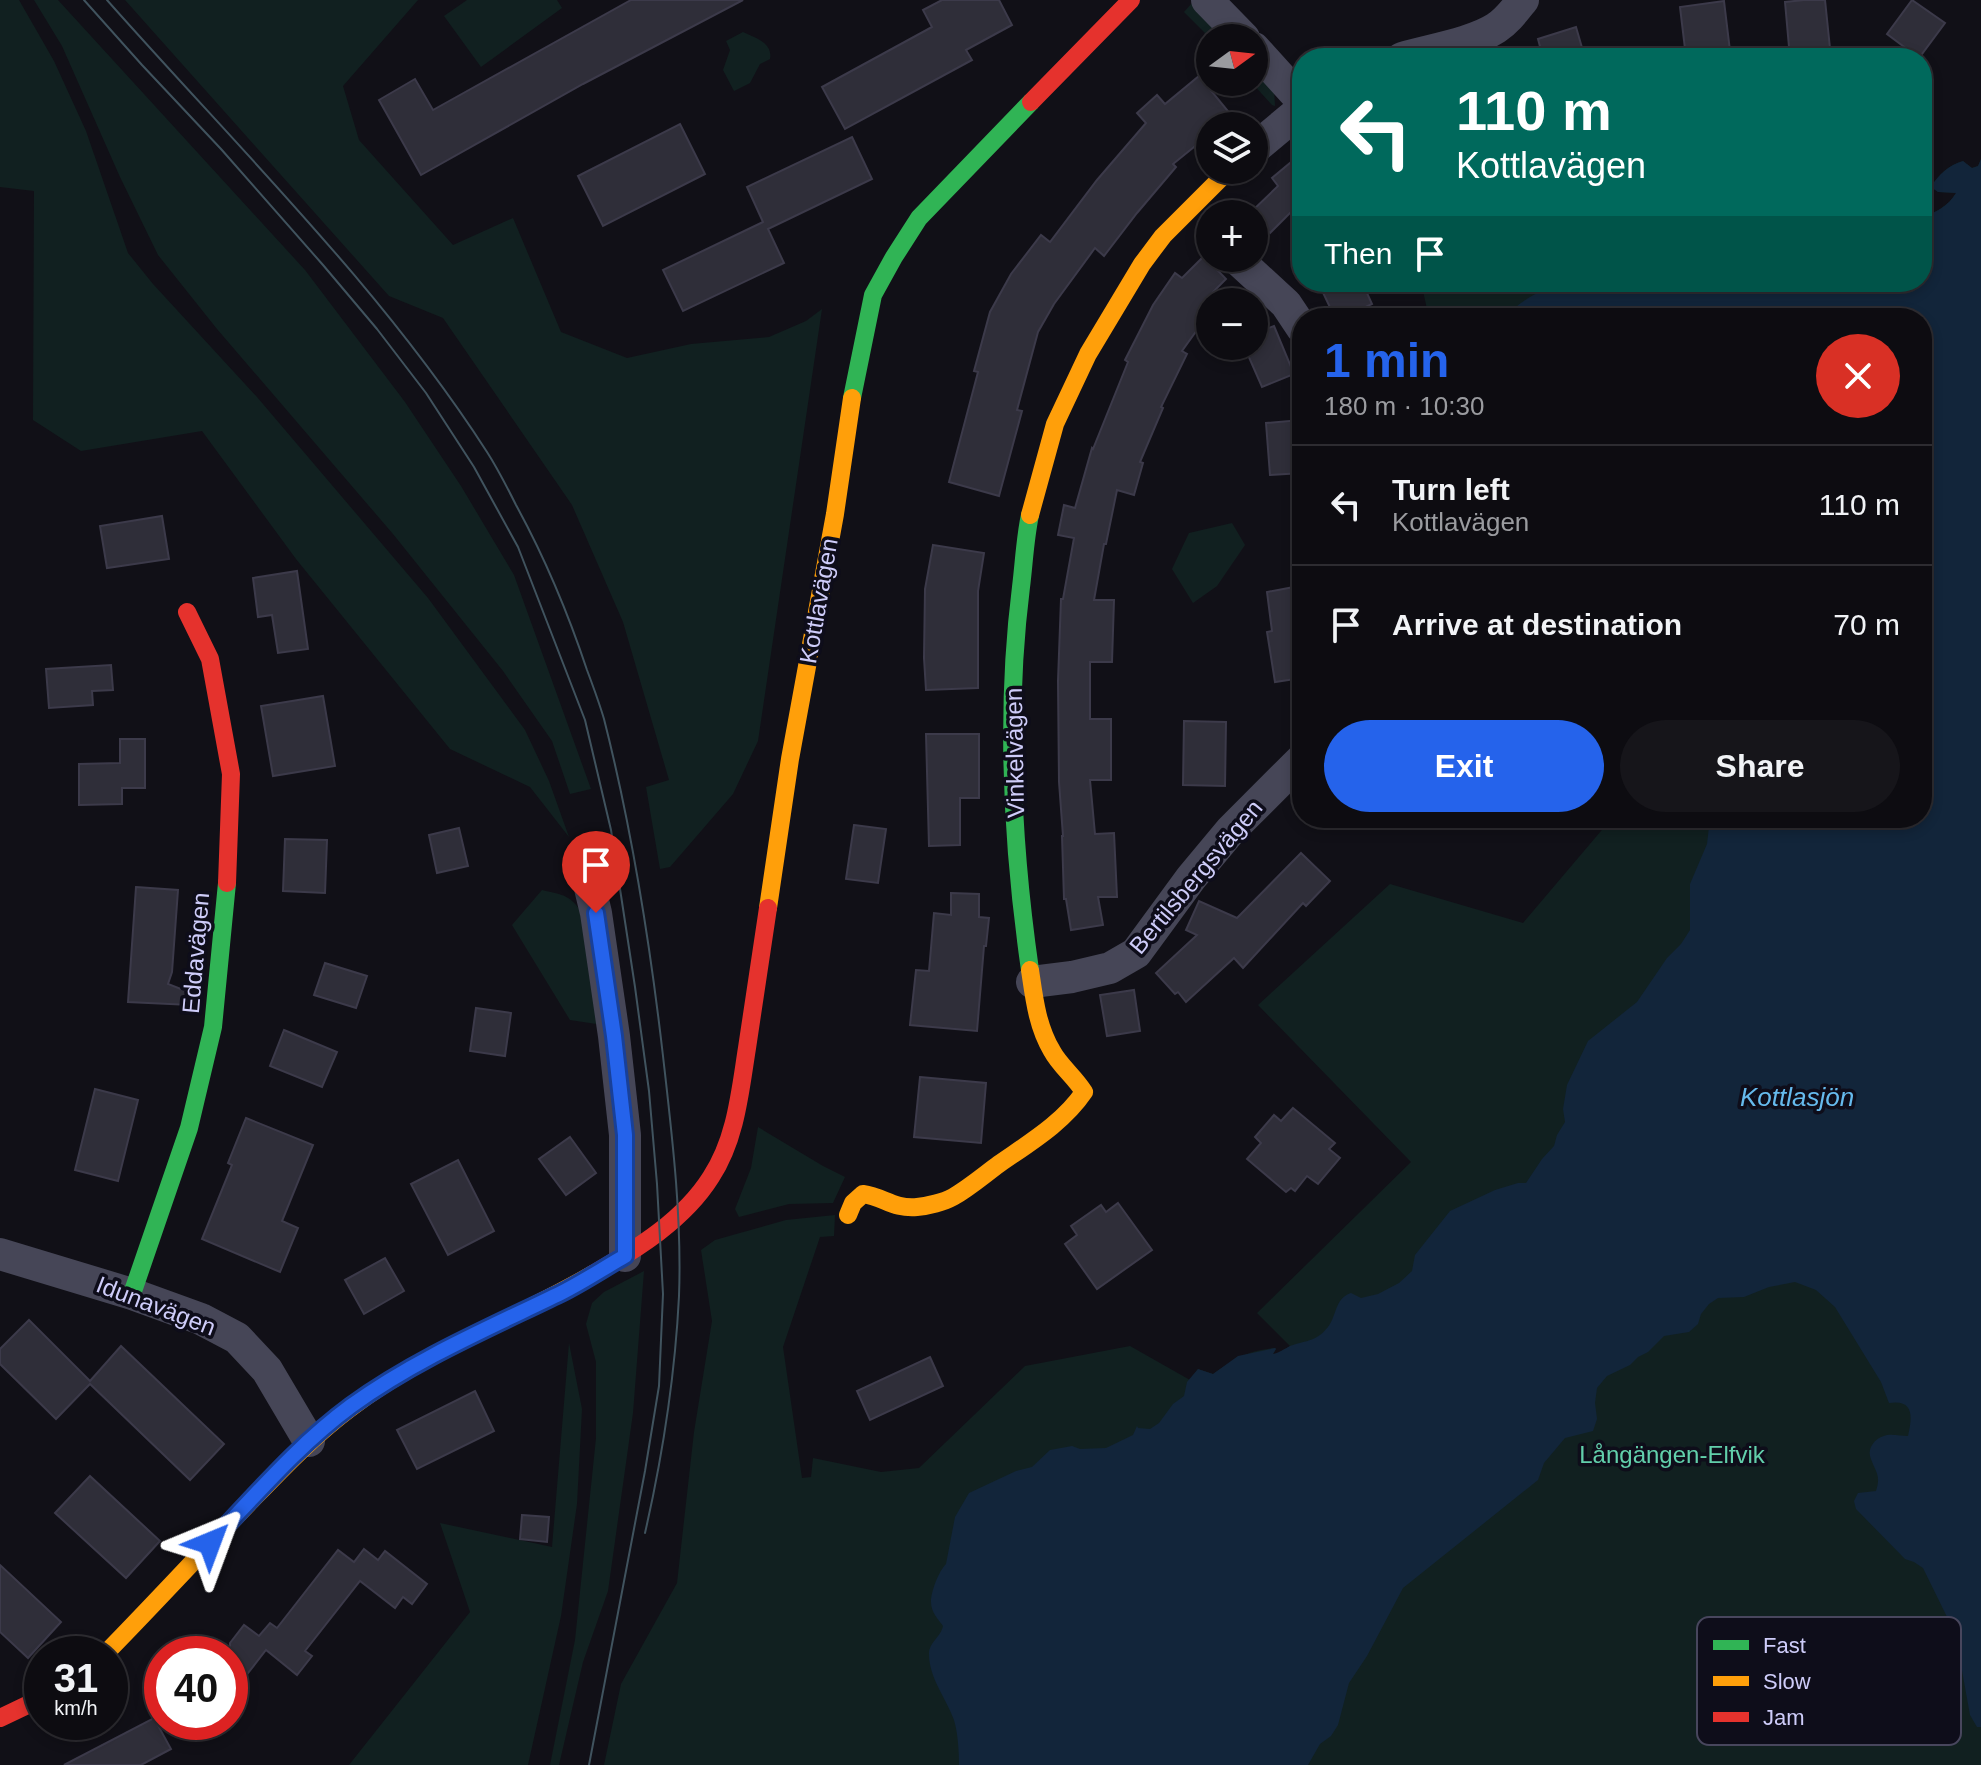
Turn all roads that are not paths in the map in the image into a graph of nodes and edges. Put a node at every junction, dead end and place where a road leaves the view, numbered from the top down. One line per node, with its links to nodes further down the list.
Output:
1 (1131, 0): 19 (street, Kottlavägen)
2 (1207, 0): 4 (street)
3 (1523, 0): 5 (street)
4 (1230, 24)
5 (1437, 48)
6 (1268, 63): 7 (street)
7 (1292, 90)
8 (1292, 117): 9 (street)
9 (1268, 137)
10 (1196, 221): 16 (street, Vinkelvägen)
11 (1251, 272): 12 (street)
12 (1292, 313)
13 (187, 612): 20 (street, Eddavägen)
14 (1292, 769): 16 (street, Bertilsbergsvägen)
15 (584, 863): 19 (street)
16 (1032, 982): 17 (street, Vinkelvägen)
17 (848, 1215)
18 (0, 1254): 20 (street, Idunavägen)
19 (625, 1256): 21 (street, Kottlavägen)
20 (132, 1294): 21 (street, Idunavägen)
21 (309, 1441): 22 (street, Kottlavägen)
22 (123, 1636)
23 (24, 1707): 24 (street)
24 (0, 1718)

